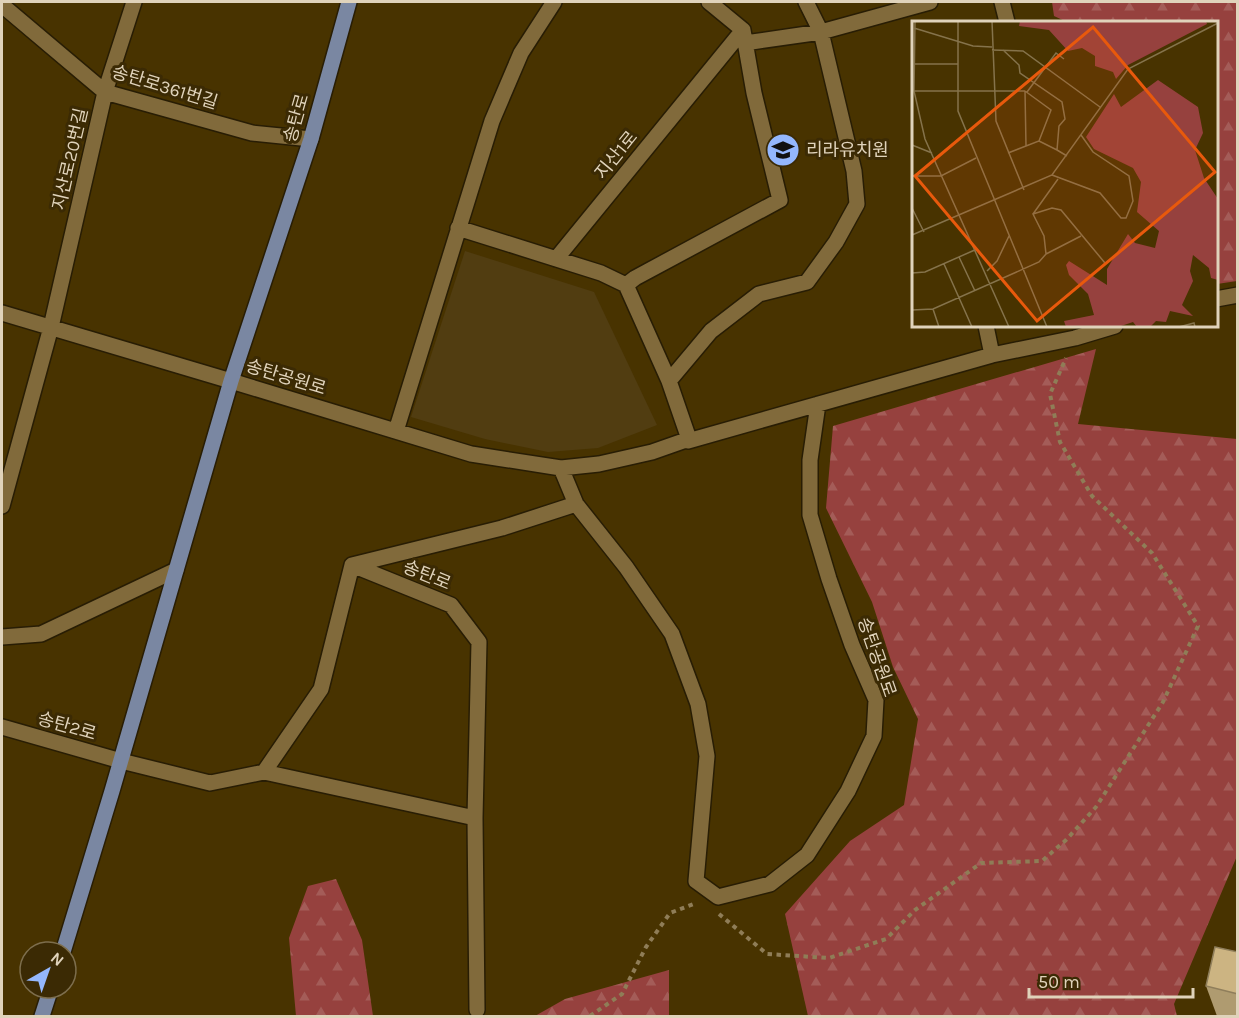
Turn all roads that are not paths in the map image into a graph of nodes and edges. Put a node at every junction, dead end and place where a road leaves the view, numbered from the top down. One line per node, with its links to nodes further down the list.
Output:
1 (134, 2): 14 (street, 지산로20번길)
2 (349, 2): 15 (main road, 송탄로)
3 (554, 2): 16 (street)
4 (709, 2): 13 (street)
5 (806, 2): 12 (street)
6 (930, 2): 8 (street)
7 (1002, 2): 11 (street)
8 (913, 4): 10 (street); 12 (street)
9 (2, 5): 14 (street, 송탄로361번길)
10 (918, 21)
11 (1007, 21)
12 (821, 32): 13 (street); 27 (street)
13 (744, 37): 17 (street, 지산1로); 18 (street)
14 (105, 92): 15 (street, 송탄로361번길); 22 (street, 지산로20번길)
15 (310, 139): 26 (main road, 송탄로)
16 (458, 228): 17 (street); 29 (street)
17 (556, 259): 18 (street)
18 (626, 285): 27 (street)
19 (1238, 295): 20 (street)
20 (1218, 299)
21 (2, 313): 22 (street, 송탄공원로)
22 (51, 327): 26 (street, 송탄공원로); 33 (street)
23 (986, 327): 25 (street)
24 (1112, 327): 25 (street, 송탄공원로)
25 (992, 355): 28 (street, 송탄공원로)
26 (231, 381): 29 (street, 송탄공원로); 35 (main road, 송탄로)
27 (669, 381): 30 (street)
28 (818, 404): 30 (street, 송탄공원로); 32 (street, 송탄공원로)
29 (396, 431): 31 (street, 송탄공원로)
30 (689, 439): 31 (street, 송탄공원로)
31 (561, 468): 32 (street)
32 (576, 504): 34 (street)
33 (2, 506)
34 (352, 565): 39 (street); 40 (street, 송탄로)
35 (176, 570): 36 (street); 38 (main road, 송탄로)
36 (2, 636)
37 (2, 728): 38 (street, 송탄2로)
38 (121, 761): 39 (street); 41 (main road, 송탄로)
39 (264, 772): 40 (street)
40 (475, 818): 43 (street, 송탄로)
41 (67, 940)
42 (47, 1000): 44 (main road)
43 (477, 1010)
44 (42, 1017)

